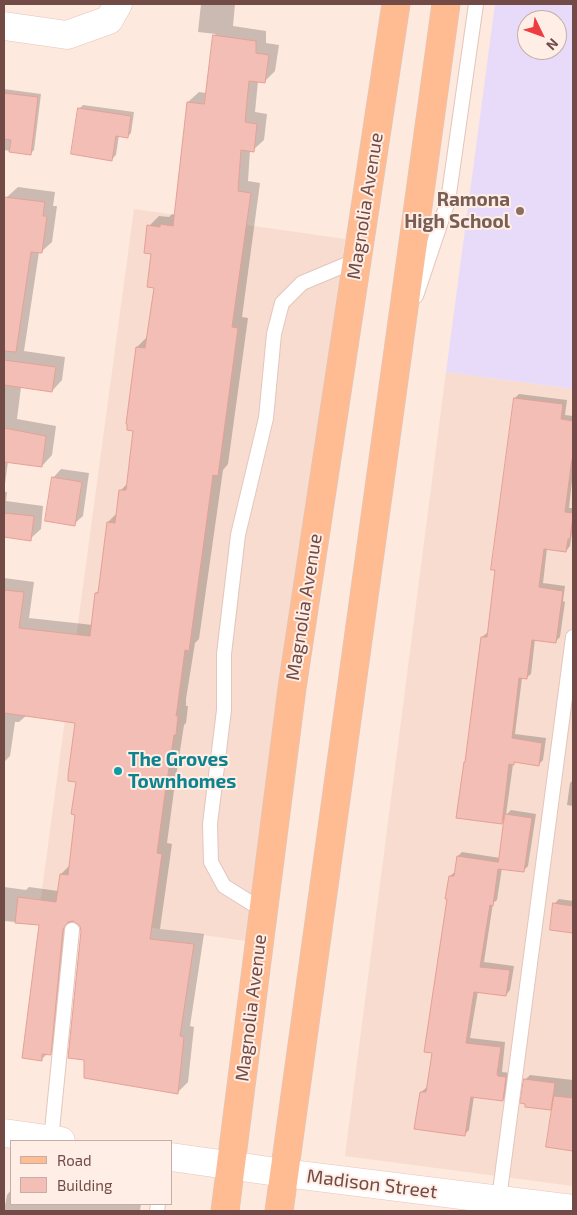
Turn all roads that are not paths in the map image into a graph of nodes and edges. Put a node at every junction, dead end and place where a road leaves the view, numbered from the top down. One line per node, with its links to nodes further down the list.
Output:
1 (118, 4): 5 (main road)
2 (396, 4): 6 (main road, Magnolia Avenue)
3 (446, 4): 7 (main road)
4 (476, 4): 7 (lane)
5 (4, 26)
6 (357, 260): 9 (main road, Magnolia Avenue); 9 (lane)
7 (400, 347): 16 (main road)
8 (573, 637): 17 (lane)
9 (264, 911): 15 (main road, Magnolia Avenue)
10 (72, 930): 13 (lane)
11 (4, 1133): 12 (main road)
12 (50, 1140)
13 (56, 1140)
14 (172, 1157): 15 (main road, Madison Street)
15 (232, 1166): 16 (main road, Madison Street); 19 (main road, Magnolia Avenue)
16 (284, 1173): 17 (main road, Madison Street); 20 (main road)
17 (500, 1199): 18 (main road, Madison Street)
18 (573, 1209)
19 (225, 1211)
20 (279, 1211)

